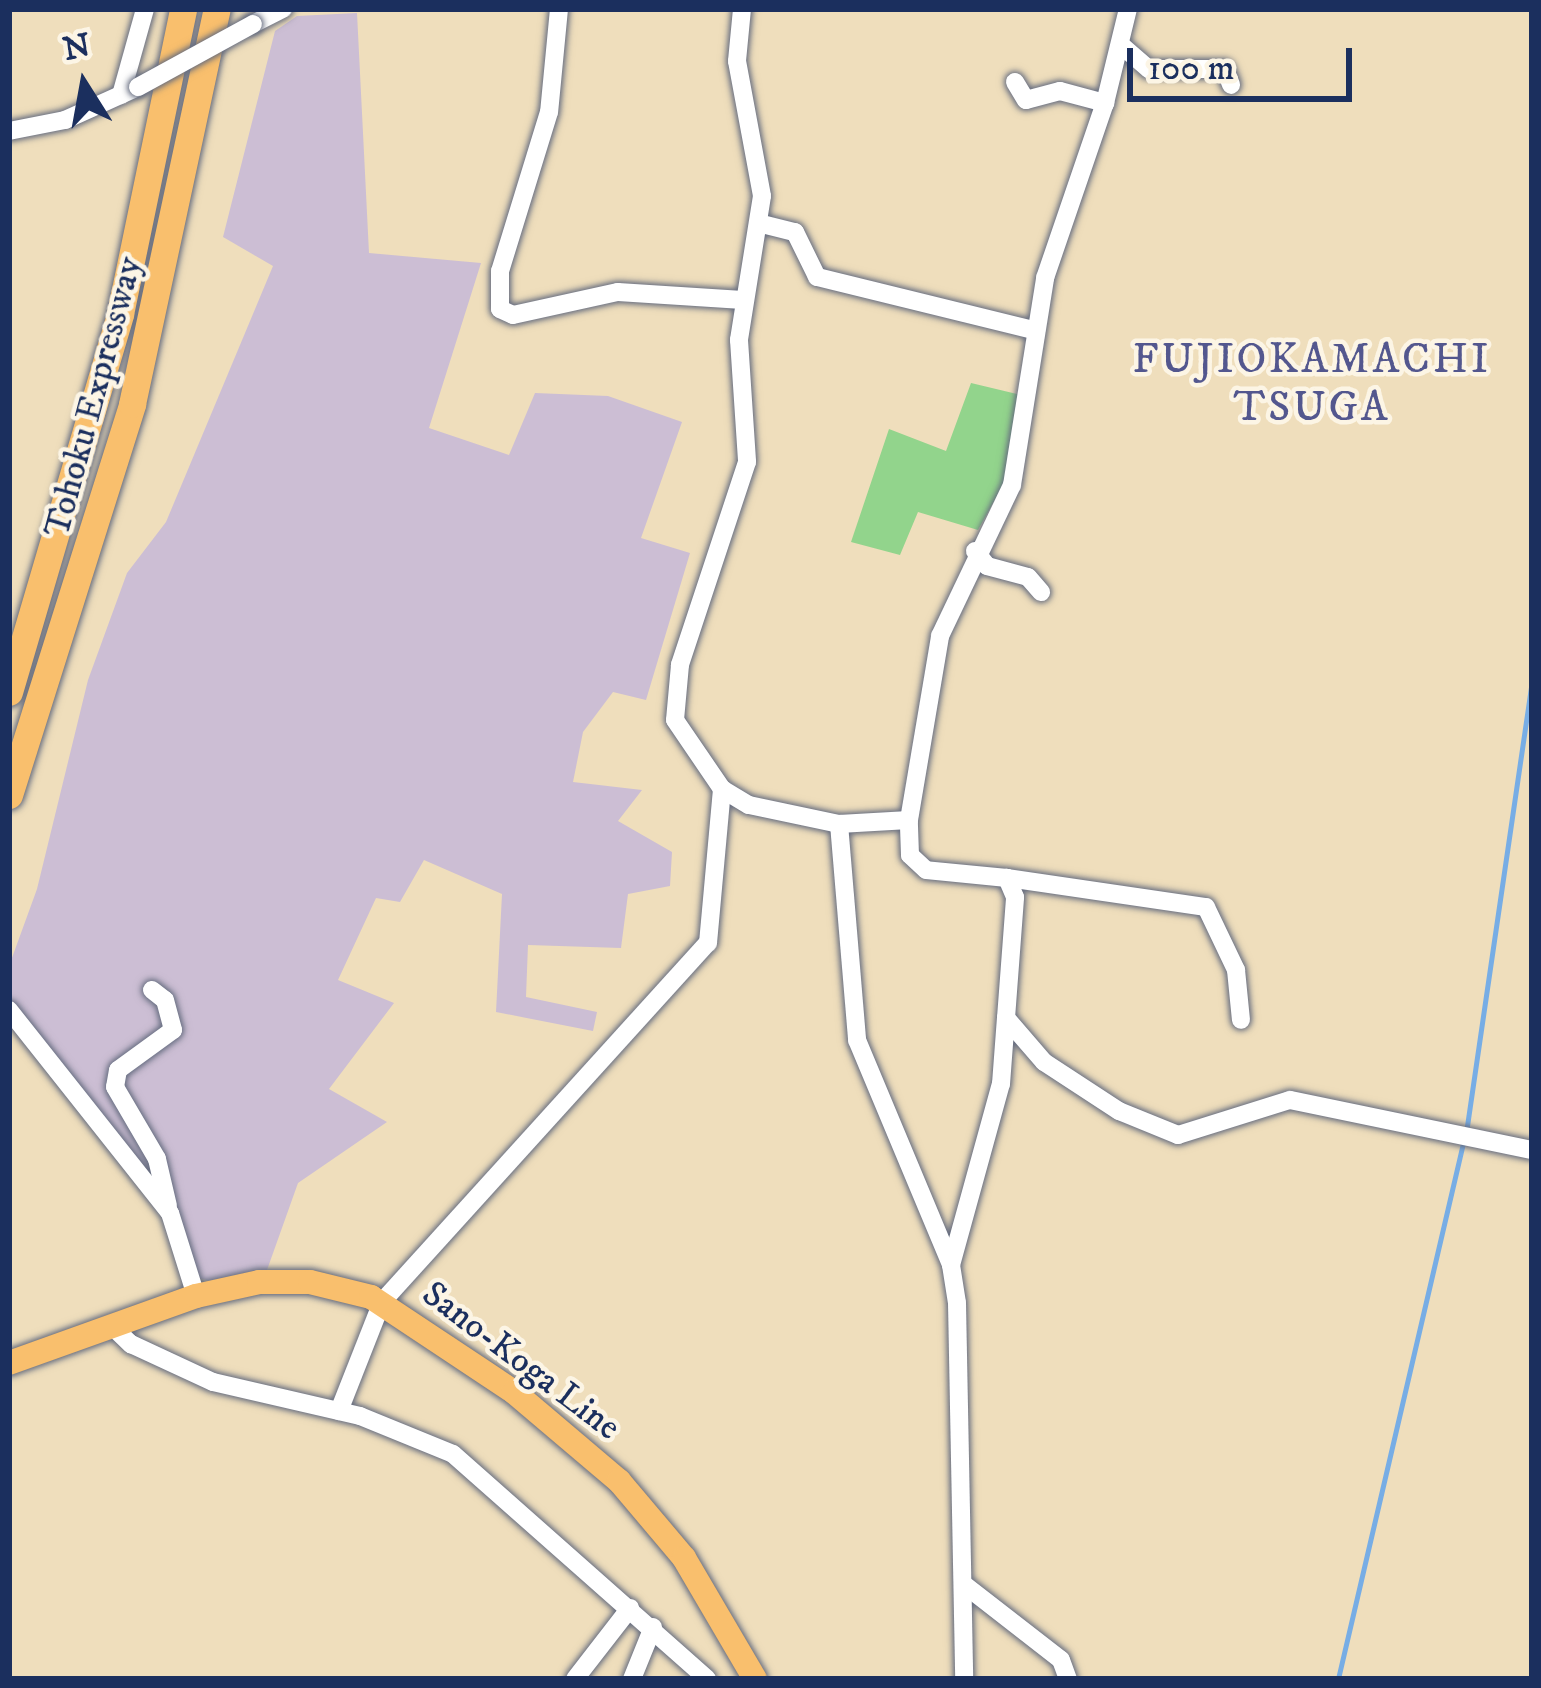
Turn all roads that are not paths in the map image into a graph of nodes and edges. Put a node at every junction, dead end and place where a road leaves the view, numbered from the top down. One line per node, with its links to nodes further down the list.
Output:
1 (145, 9): 12 (street)
2 (183, 9): 20 (highway, Tohoku Expressway)
3 (218, 9): 22 (highway, Tohoku Expressway)
4 (283, 9): 8 (street)
5 (559, 9): 16 (street)
6 (742, 9): 15 (street)
7 (1128, 9): 9 (street)
8 (260, 17): 12 (street, bridge)
9 (1121, 45): 11 (street); 13 (street)
10 (1015, 82): 13 (street)
11 (1231, 85)
12 (130, 91): 14 (street)
13 (1105, 103): 17 (street)
14 (9, 131)
15 (762, 224): 16 (street); 17 (street)
16 (743, 300): 21 (street)
17 (1033, 331): 18 (street)
18 (975, 551): 19 (street); 23 (street)
19 (1041, 592)
20 (9, 692)
21 (722, 789): 24 (street); 34 (street)
22 (9, 795)
23 (909, 820): 24 (street); 25 (street)
24 (839, 824): 32 (street)
25 (1007, 878): 28 (street); 29 (street)
26 (152, 990): 31 (street)
27 (9, 1010): 31 (street)
28 (1006, 1018): 30 (street); 32 (street)
29 (1241, 1020)
30 (1532, 1150)
31 (170, 1214): 33 (street)
32 (951, 1265): 38 (street)
33 (196, 1296): 34 (main road, Sano-Koga Line); 35 (main road, Sano-Koga Line)
34 (382, 1302): 37 (street); 44 (main road, Sano-Koga Line)
35 (111, 1324): 36 (main road, Sano-Koga Line); 37 (street)
36 (9, 1364)
37 (339, 1411): 39 (street)
38 (966, 1586): 45 (street); 46 (street)
39 (630, 1608): 40 (street); 41 (street)
40 (653, 1627): 42 (street); 43 (street)
41 (575, 1679)
42 (632, 1679)
43 (707, 1679)
44 (755, 1679)
45 (964, 1679)
46 (1068, 1679)

